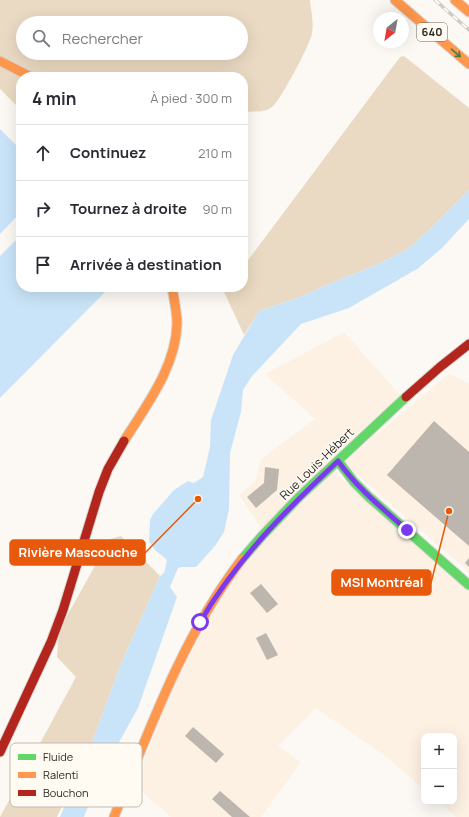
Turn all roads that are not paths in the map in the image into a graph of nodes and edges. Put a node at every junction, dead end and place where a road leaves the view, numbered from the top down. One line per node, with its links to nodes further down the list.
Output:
1 (395, 0): 5 (main road, 640, one-way to 5)
2 (455, 0): 3 (main road)
3 (469, 12)
4 (0, 61): 6 (main road)
5 (469, 64)
6 (21, 72)
7 (173, 292): 12 (main road)
8 (469, 344): 9 (main road, Rue Louis-Hébert)
9 (338, 461): 10 (main road); 11 (main road, Rue Louis-Hébert)
10 (469, 585)
11 (142, 747)
12 (0, 752)
13 (118, 807): 14 (main road, Rue Louis-Hébert)
14 (114, 817)

